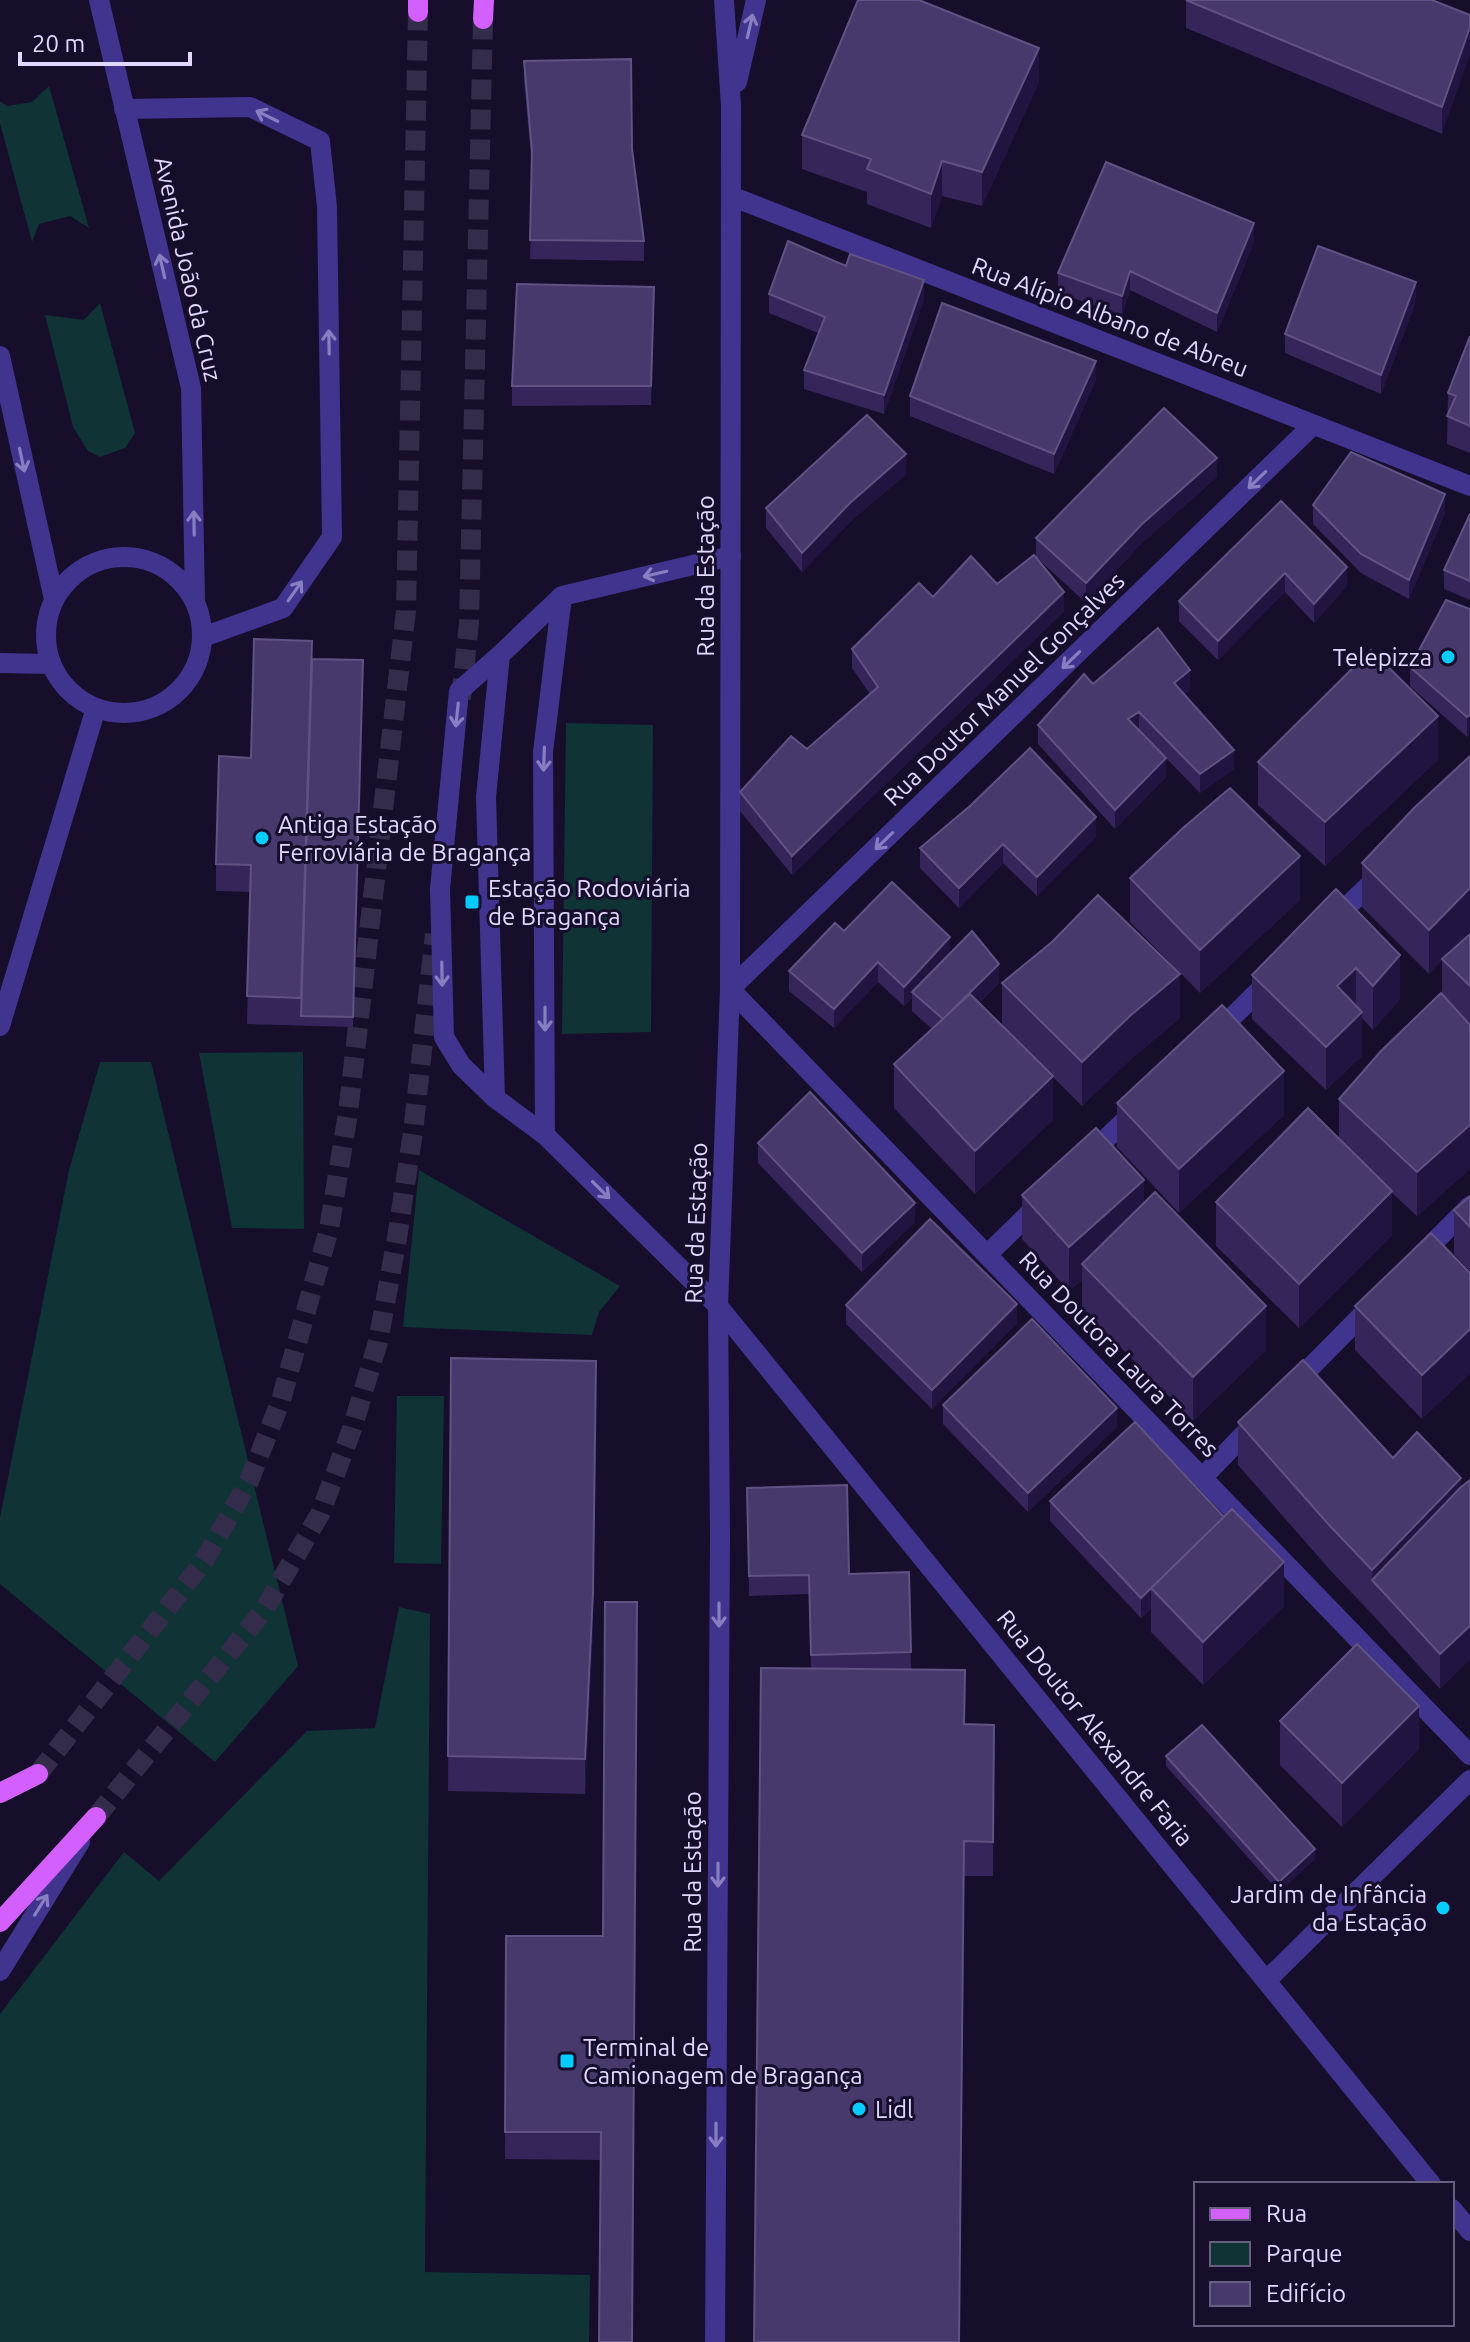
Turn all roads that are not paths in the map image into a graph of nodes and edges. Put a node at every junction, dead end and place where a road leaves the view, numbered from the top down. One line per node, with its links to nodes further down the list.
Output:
1 (99, 0): 5 (street, Avenida João da Cruz)
2 (724, 0): 4 (street)
3 (756, 0): 4 (street, one-way to 3)
4 (731, 106): 6 (street, Rua da Estação)
5 (124, 109): 13 (street, Avenida João da Cruz, one-way to 5); 14 (street, one-way to 5)
6 (731, 196): 8 (street, Rua Alípio Albano de Abreu); 10 (street, Rua da Estação)
7 (0, 356): 12 (street, one-way to 12)
8 (1313, 425): 9 (street, Rua Alípio Albano de Abreu); 22 (street, Rua Doutor Manuel Gonçalves, one-way to 22)
9 (1470, 486)
10 (731, 556): 11 (street, one-way to 11); 22 (street, Rua da Estação)
11 (562, 596): 15 (street, Rua Doutor Alexandre Faria); 27 (street, one-way to 27)
12 (54, 599): 13 (street, Avenida João da Cruz); 17 (street)
13 (195, 601): 14 (street, Avenida João da Cruz)
14 (203, 637): 18 (street)
15 (500, 655): 26 (street); 26 (street, Rua Doutor Alexandre Faria, one-way to 26)
16 (0, 663): 17 (street)
17 (51, 664): 18 (street)
18 (96, 708): 23 (street)
19 (1391, 863): 20 (street)
20 (1313, 939)
21 (1290, 961): 24 (street)
22 (730, 989): 31 (street, Rua Doutora Laura Torres); 32 (street, Rua da Estação)
23 (0, 1026)
24 (1200, 1048)
25 (1155, 1092): 28 (street)
26 (495, 1098): 27 (street, Rua Doutor Alexandre Faria)
27 (545, 1135): 32 (street, Rua Doutor Alexandre Faria, one-way to 32)
28 (1077, 1168)
29 (1054, 1189): 31 (street)
30 (1470, 1206): 33 (street)
31 (987, 1255): 33 (street, Rua Doutora Laura Torres)
32 (718, 1306): 41 (street, Rua Doutor Alexandre Faria); 45 (street, Rua da Estação, one-way to 45)
33 (1202, 1478): 34 (street, Rua Doutora Laura Torres)
34 (1470, 1755)
35 (38, 1774): 37 (main road)
36 (1470, 1780): 41 (street)
37 (0, 1793)
38 (96, 1817): 39 (main road); 40 (street, one-way to 38)
39 (0, 1922)
40 (0, 1971)
41 (1267, 1980): 42 (street, Rua Doutor Alexandre Faria)
42 (1429, 2182)
43 (1454, 2211): 44 (street)
44 (1470, 2231)
45 (715, 2342)

